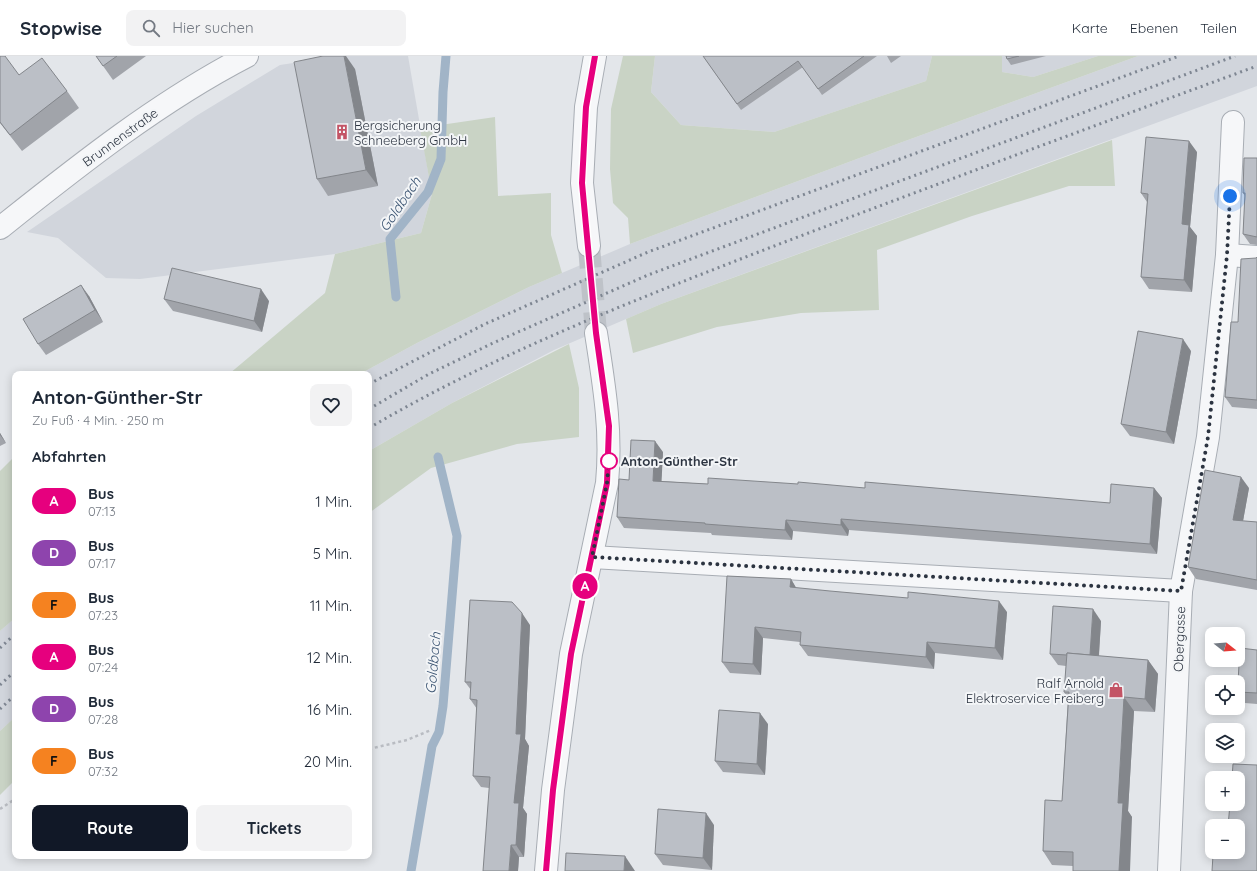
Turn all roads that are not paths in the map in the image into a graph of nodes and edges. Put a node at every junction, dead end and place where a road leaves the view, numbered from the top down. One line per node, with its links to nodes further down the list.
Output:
1 (247, 56): 4 (street, Brunnenstraße)
2 (595, 56): 5 (street)
3 (1233, 122): 6 (street, Obergasse)
4 (4, 218)
5 (589, 246)
6 (1227, 255): 7 (street); 10 (street, Obergasse)
7 (1257, 257)
8 (596, 333): 9 (street)
9 (592, 557): 10 (street); 11 (street)
10 (1181, 591): 12 (street, Obergasse)
11 (546, 871)
12 (1169, 871)

